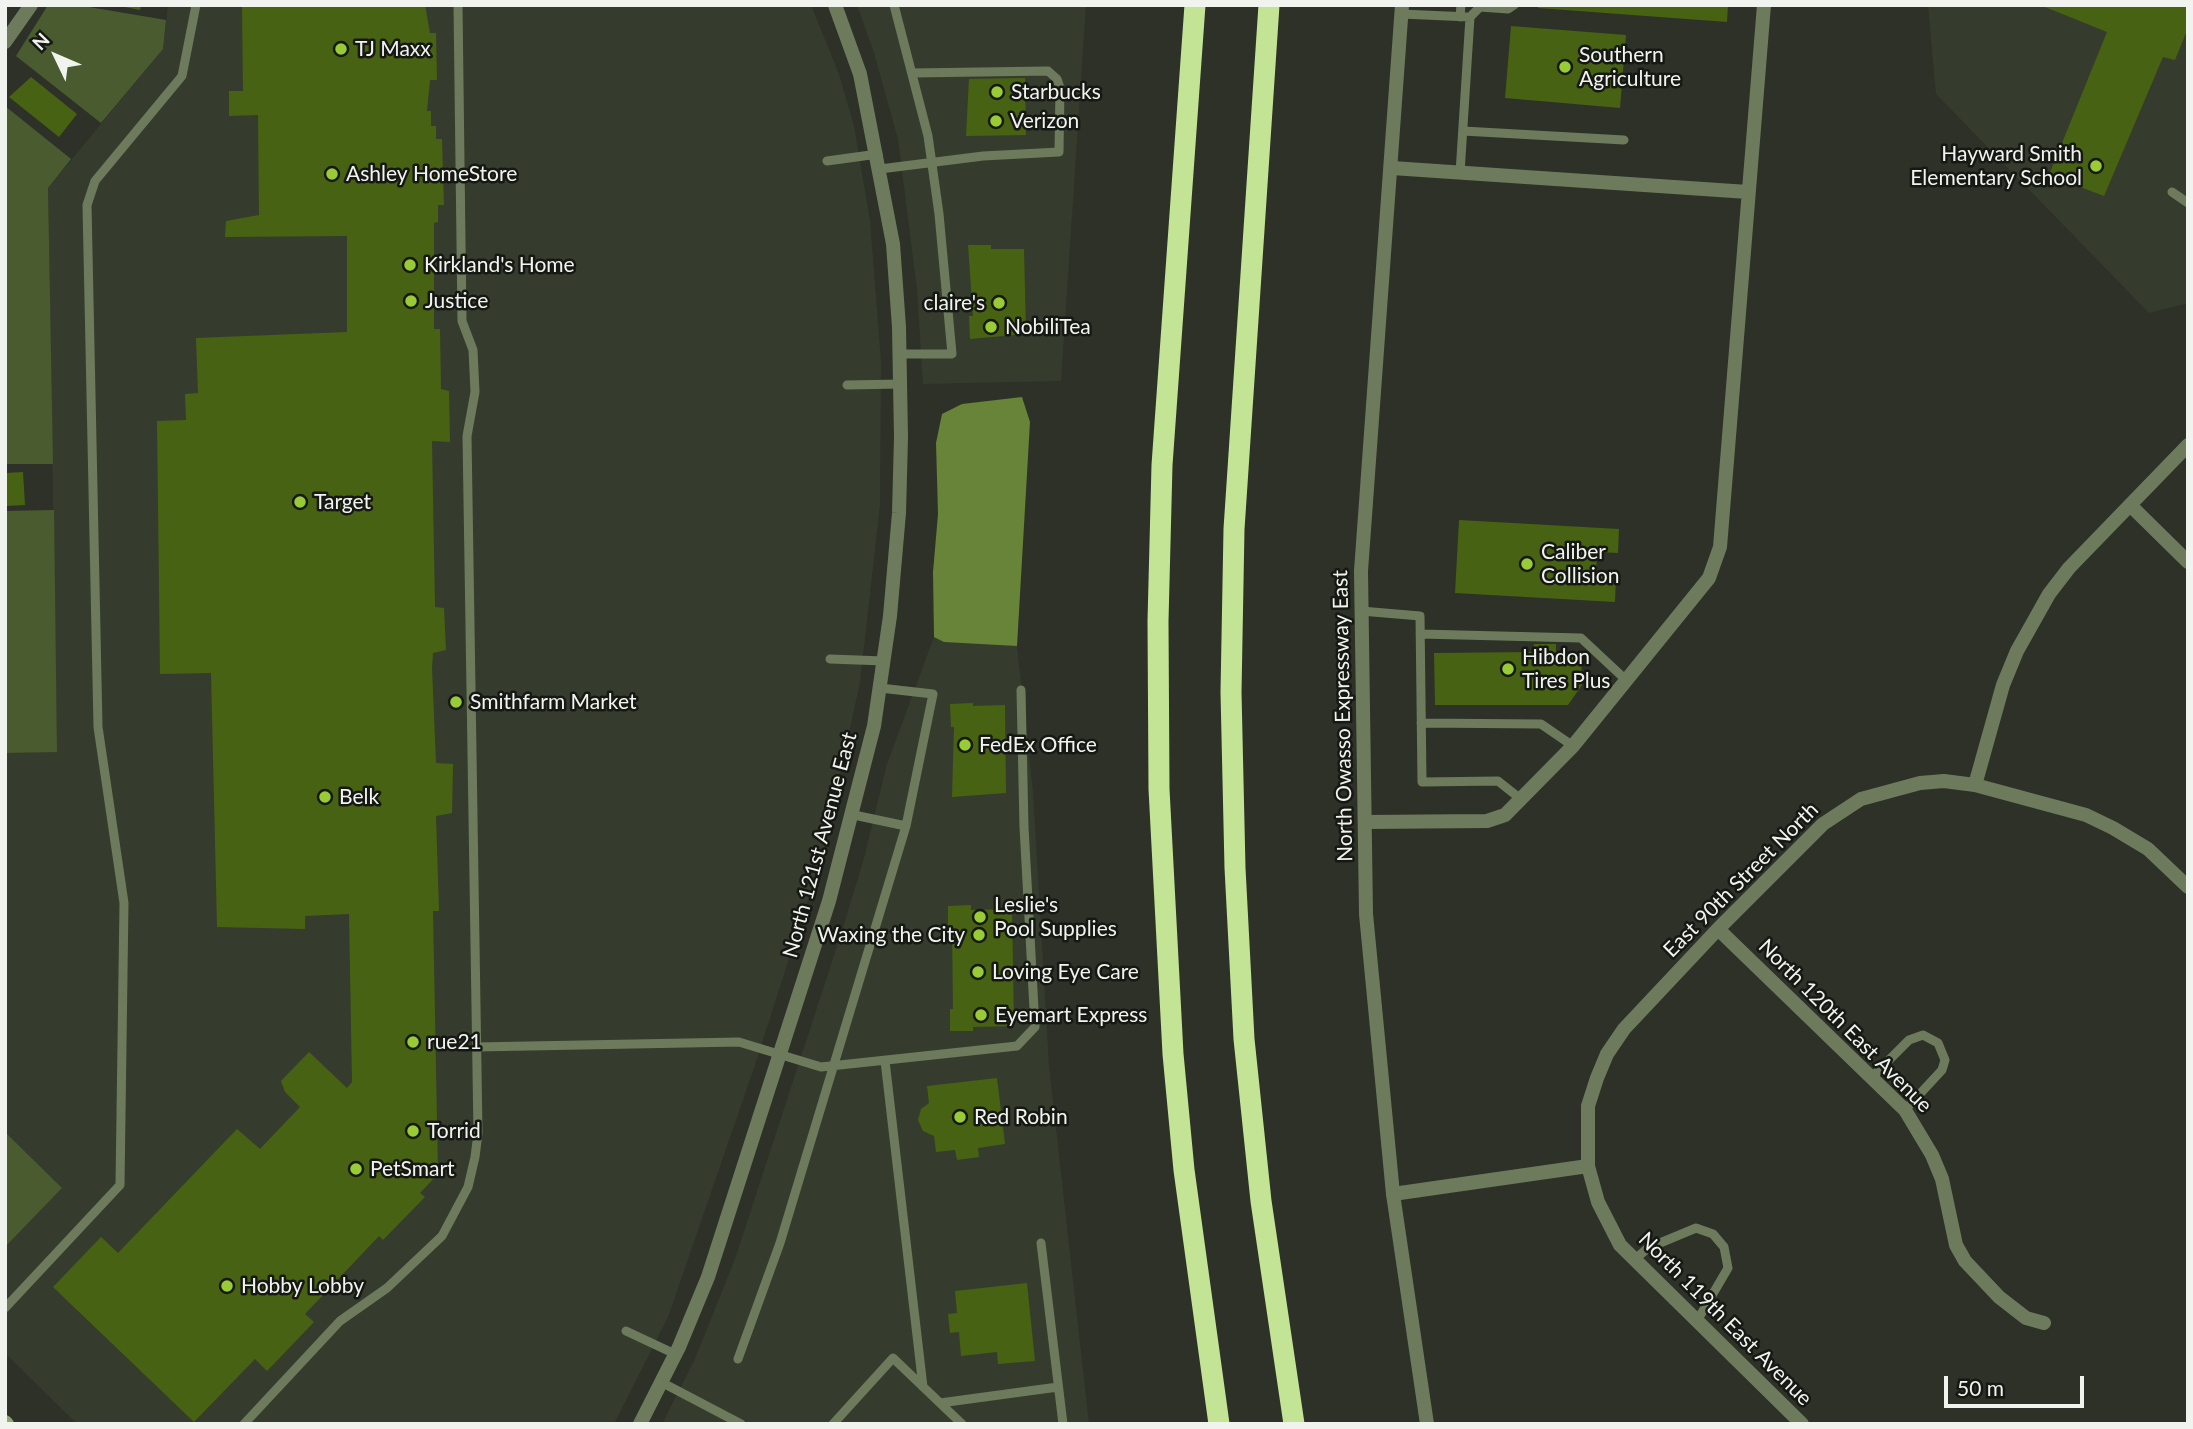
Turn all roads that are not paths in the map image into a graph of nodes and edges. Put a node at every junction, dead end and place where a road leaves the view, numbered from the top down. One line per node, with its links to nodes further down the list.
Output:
1 (32, 5): 13 (street)
2 (196, 5): 57 (lane)
3 (458, 5): 47 (lane)
4 (835, 5): 18 (street, North 121st Avenue East)
5 (894, 5): 14 (lane)
6 (1195, 5): 73 (highway)
7 (1269, 5): 74 (highway)
8 (1461, 5): 12 (lane)
9 (1514, 5): 12 (lane)
10 (1763, 5): 22 (street)
11 (1402, 10): 12 (lane); 20 (street, North Owasso Expressway East)
12 (1465, 17): 15 (lane)
13 (5, 42)
14 (912, 73): 19 (lane); 19 (lane)
15 (1463, 131): 16 (lane); 21 (lane)
16 (1623, 140)
17 (827, 161): 18 (lane)
18 (879, 161): 19 (lane); 25 (street, North 121st Avenue East)
19 (932, 161): 25 (lane)
20 (1392, 168): 21 (street); 31 (street, North Owasso Expressway East)
21 (1460, 173): 22 (street)
22 (1748, 192): 35 (street)
23 (2172, 192): 24 (lane)
24 (2188, 203)
25 (900, 354): 26 (street, North 121st Avenue East)
26 (900, 384): 27 (lane); 34 (street, North 121st Avenue East)
27 (847, 385)
28 (2188, 445): 29 (street)
29 (2130, 505): 30 (street); 40 (street)
30 (2188, 562)
31 (1361, 611): 32 (lane); 43 (street, North Owasso Expressway East)
32 (1420, 634): 35 (lane); 38 (lane)
33 (830, 659): 34 (lane)
34 (884, 661): 36 (street, North 121st Avenue East)
35 (1626, 680): 39 (street)
36 (880, 688): 42 (street, North 121st Avenue East); 44 (lane)
37 (1021, 691): 49 (lane)
38 (1421, 723): 39 (lane); 41 (lane)
39 (1573, 746): 41 (street)
40 (1975, 785): 45 (street, East 90th Street North); 46 (street, East 90th Street North)
41 (1522, 800): 43 (street)
42 (854, 815): 44 (lane); 48 (street, North 121st Avenue East)
43 (1366, 822): 54 (street, North Owasso Expressway East)
44 (906, 825): 50 (lane)
45 (2188, 887)
46 (1718, 929): 51 (street, North 120th East Avenue); 53 (street, East 90th Street North)
47 (475, 1047): 48 (lane); 67 (lane)
48 (780, 1052): 50 (lane); 61 (street, North 121st Avenue East)
49 (885, 1061): 50 (lane); 64 (lane)
50 (835, 1066): 62 (lane)
51 (1871, 1078): 52 (street, North 120th East Avenue); 52 (lane)
52 (1905, 1110): 59 (street, North 120th East Avenue)
53 (1588, 1166): 54 (street); 56 (street, North 119th East Avenue)
54 (1393, 1194): 75 (street, North Owasso Expressway East)
55 (1041, 1243): 65 (lane)
56 (1634, 1260): 58 (street, North 119th East Avenue); 58 (lane)
57 (5, 1308)
58 (1697, 1321): 76 (street, North 119th East Avenue)
59 (2044, 1324)
60 (626, 1331): 61 (lane)
61 (676, 1354): 63 (street, North 121st Avenue East)
62 (738, 1359)
63 (661, 1382): 68 (street, North 121st Avenue East); 69 (lane)
64 (923, 1387): 66 (lane); 70 (lane)
65 (1058, 1387): 66 (lane); 72 (lane)
66 (940, 1403): 71 (lane)
67 (244, 1424)
68 (640, 1424)
69 (741, 1424)
70 (833, 1424)
71 (962, 1424)
72 (1063, 1424)
73 (1219, 1424)
74 (1294, 1424)
75 (1427, 1424)
76 (1802, 1424)

